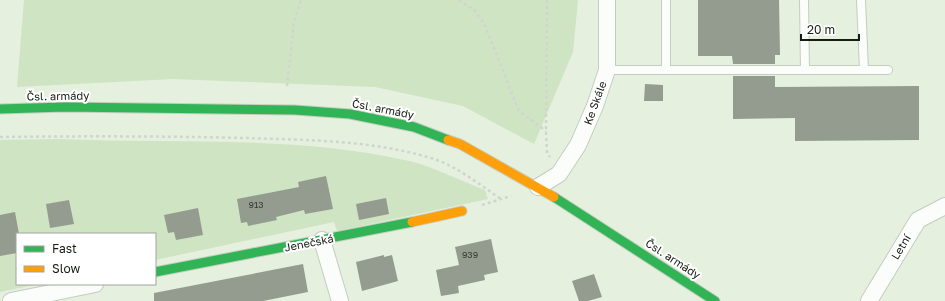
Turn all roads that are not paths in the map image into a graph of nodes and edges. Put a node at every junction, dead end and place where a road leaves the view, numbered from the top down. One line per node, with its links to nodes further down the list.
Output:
1 (607, 0): 5 (street, Ke Skále)
2 (666, 0): 6 (lane)
3 (804, 0): 7 (lane)
4 (861, 0): 8 (lane)
5 (607, 70): 6 (lane); 11 (street, Ke Skále)
6 (666, 70): 7 (lane)
7 (805, 70): 8 (lane)
8 (864, 70): 9 (lane)
9 (888, 70)
10 (0, 109): 11 (main road, Čsl. armády)
11 (538, 187): 20 (main road, Čsl. armády)
12 (945, 206): 21 (street, Letní)
13 (462, 211): 14 (main road, Jenečská)
14 (322, 240): 15 (main road, Jenečská); 19 (street)
15 (156, 272)
16 (92, 285): 17 (street)
17 (54, 297): 18 (street)
18 (11, 301)
19 (340, 301)
20 (715, 301)
21 (869, 301)

